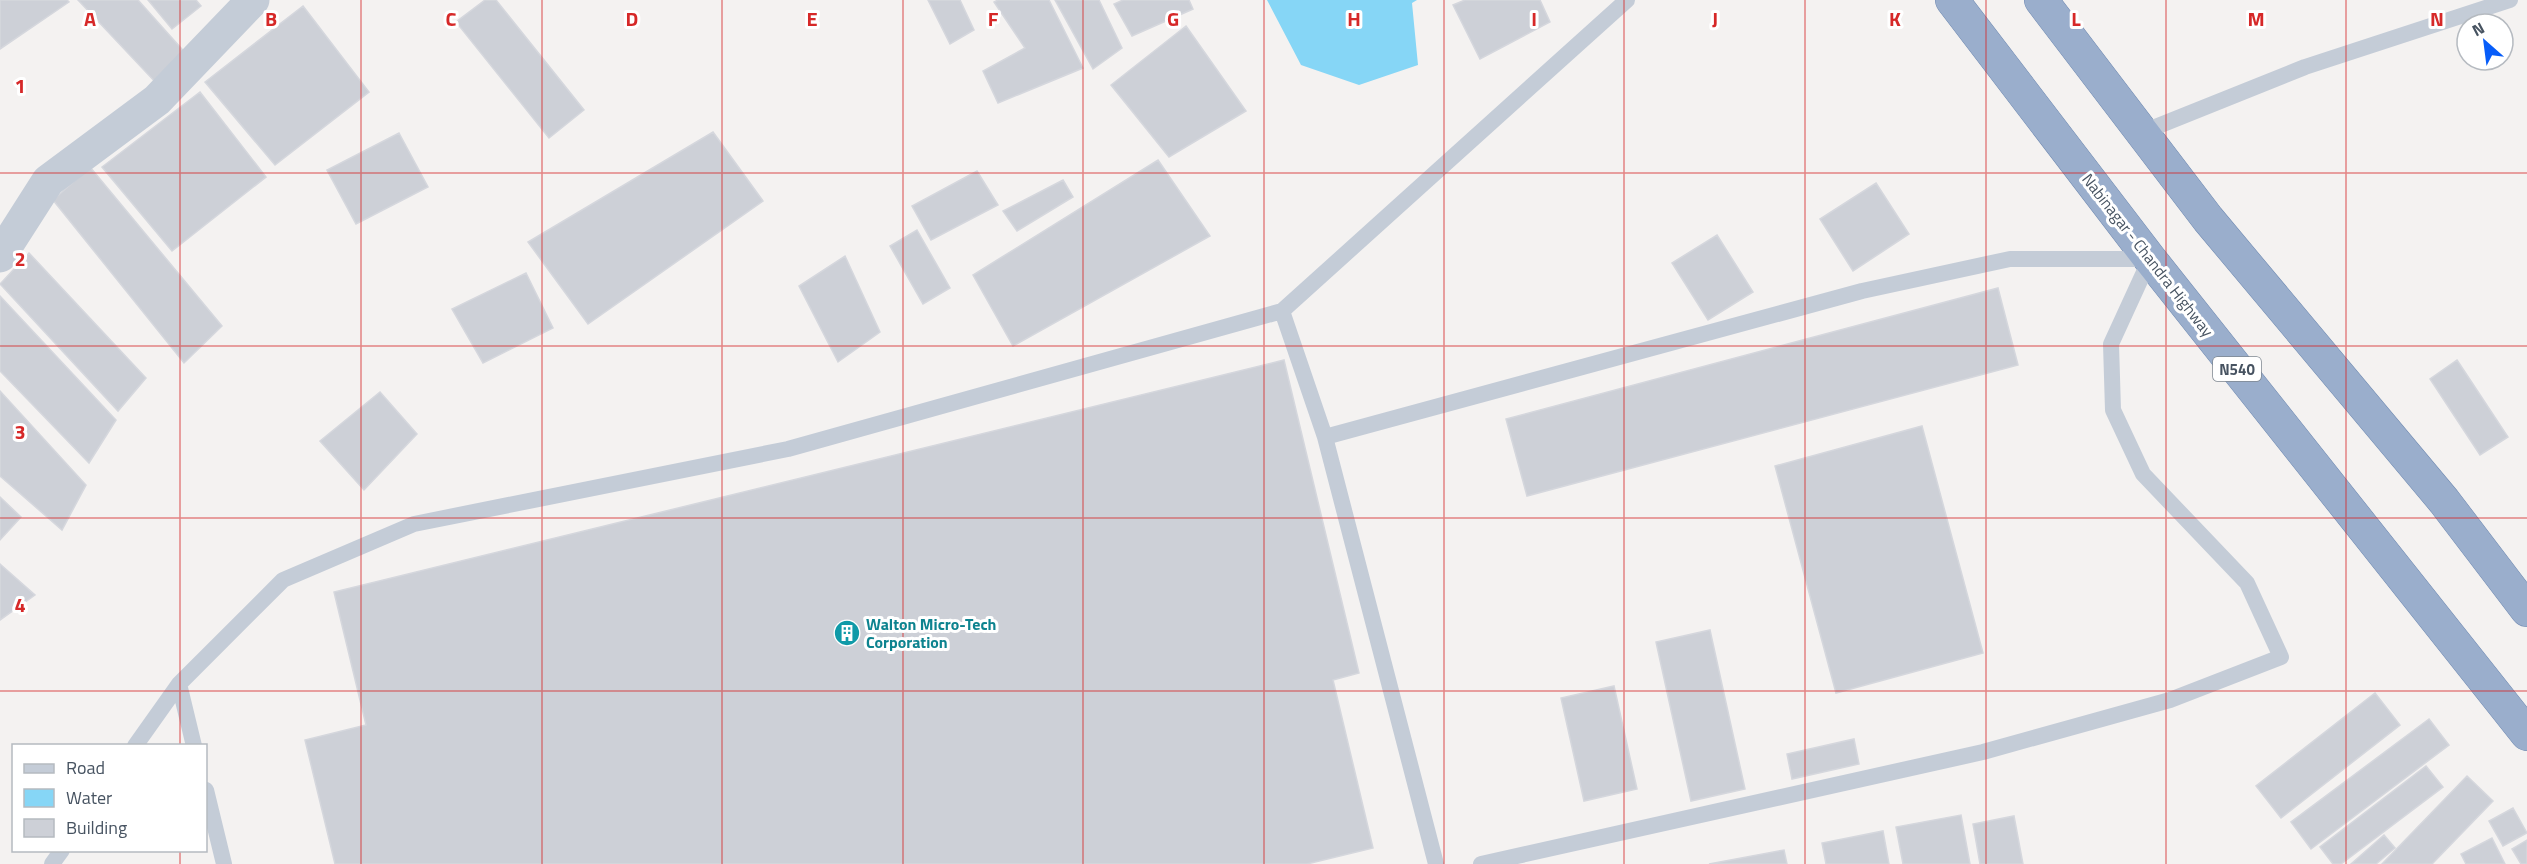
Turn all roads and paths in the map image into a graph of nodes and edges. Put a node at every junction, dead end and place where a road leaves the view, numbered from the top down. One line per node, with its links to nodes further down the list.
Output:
1 (253, 0): 7 (street)
2 (1627, 0): 9 (lane)
3 (1952, 0): 8 (highway, Nabinagar - Chandra Highway / N540)
4 (2041, 0): 6 (highway)
5 (2510, 0): 6 (lane)
6 (2143, 132): 11 (highway)
7 (0, 256)
8 (2150, 259): 10 (lane); 13 (highway, Nabinagar - Chandra Highway / N540); 19 (lane)
9 (1282, 311): 10 (lane); 12 (lane)
10 (1326, 437): 18 (lane)
11 (2527, 610)
12 (178, 684): 14 (lane); 15 (lane)
13 (2527, 734)
14 (136, 744)
15 (193, 744)
16 (207, 794): 17 (lane)
17 (224, 864)
18 (1436, 864)
19 (1481, 864)

